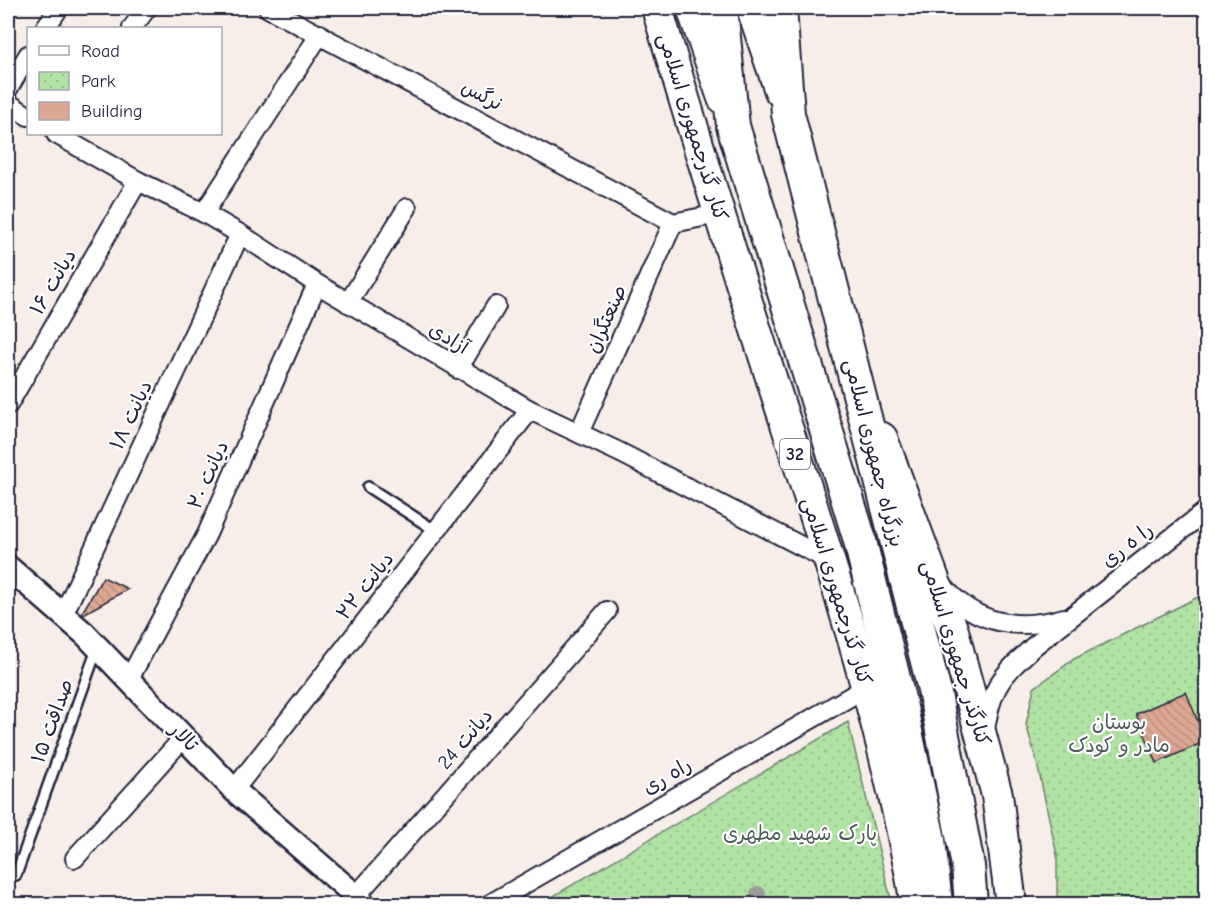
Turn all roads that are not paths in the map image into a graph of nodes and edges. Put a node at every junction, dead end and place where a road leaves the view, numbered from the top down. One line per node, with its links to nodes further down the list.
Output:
1 (58, 8): 9 (street)
2 (147, 8): 10 (street)
3 (268, 8): 11 (street, نرگس)
4 (657, 8): 22 (main road, کنار گذرجمهوری اسلامی / 32)
5 (692, 8): 17 (main road, 32)
6 (721, 8): 17 (highway, بزرگراه جمهوری اسلامی)
7 (752, 8): 15 (main road, بزرگراه جمهوری اسلامی)
8 (780, 8): 15 (highway)
9 (46, 27)
10 (133, 27)
11 (320, 34): 21 (street); 23 (street, نرگس)
12 (27, 57): 13 (street)
13 (8, 89)
14 (8, 103): 16 (street)
15 (788, 114): 28 (highway, بزرگراه جمهوری اسلامی)
16 (27, 115)
17 (733, 126): 53 (highway, بزرگراه جمهوری اسلامی / 32)
18 (61, 135): 19 (street, آزادی)
19 (138, 181): 21 (street, آزادی); 30 (street, دیانت ۱۶)
20 (407, 208): 26 (street)
21 (204, 213): 24 (street, آزادی)
22 (718, 214): 23 (street); 36 (main road, کنار گذرجمهوری اسلامی / 32)
23 (673, 223): 32 (street, صنعتگران)
24 (240, 234): 25 (street, آزادی); 40 (street, دیانت ۱۸)
25 (317, 284): 26 (street, آزادی); 43 (street, دیانت ۲۰)
26 (348, 303): 29 (street, آزادی)
27 (496, 306): 29 (street)
28 (845, 342): 38 (main road, کنارگذر جمهوری اسلامی); 54 (highway, بزرگراه جمهوری اسلامی)
29 (458, 369): 31 (street, آزادی)
30 (8, 405)
31 (530, 410): 32 (street, آزادی); 35 (street, دیانت ۲۲)
32 (579, 433): 36 (street, آزادی)
33 (368, 487): 35 (lane)
34 (1206, 511): 41 (street, را ه ری)
35 (436, 531): 47 (street, دیانت ۲۲)
36 (830, 561): 44 (main road, کنار گذرجمهوری اسلامی / 32)
37 (8, 567): 40 (street, تالار)
38 (934, 576): 41 (street); 46 (main road, کنارگذر جمهوری اسلامی)
39 (607, 611): 50 (street, دیانت 24)
40 (63, 615): 42 (street, تالار)
41 (1075, 615): 46 (street, را ه ری)
42 (98, 646): 43 (street, تالار); 49 (lane, صداقت ۱۵)
43 (129, 679): 45 (street, تالار)
44 (867, 687): 51 (street, راه ری); 52 (main road, کنار گذرجمهوری اسلامی / 32)
45 (184, 737): 47 (street, تالار); 48 (street)
46 (983, 741): 55 (main road, کنارگذر جمهوری اسلامی)
47 (234, 790): 50 (street, تالار)
48 (75, 858)
49 (16, 875)
50 (360, 900)
51 (490, 904)
52 (916, 904)
53 (936, 904)
54 (971, 904)
55 (1011, 904)

